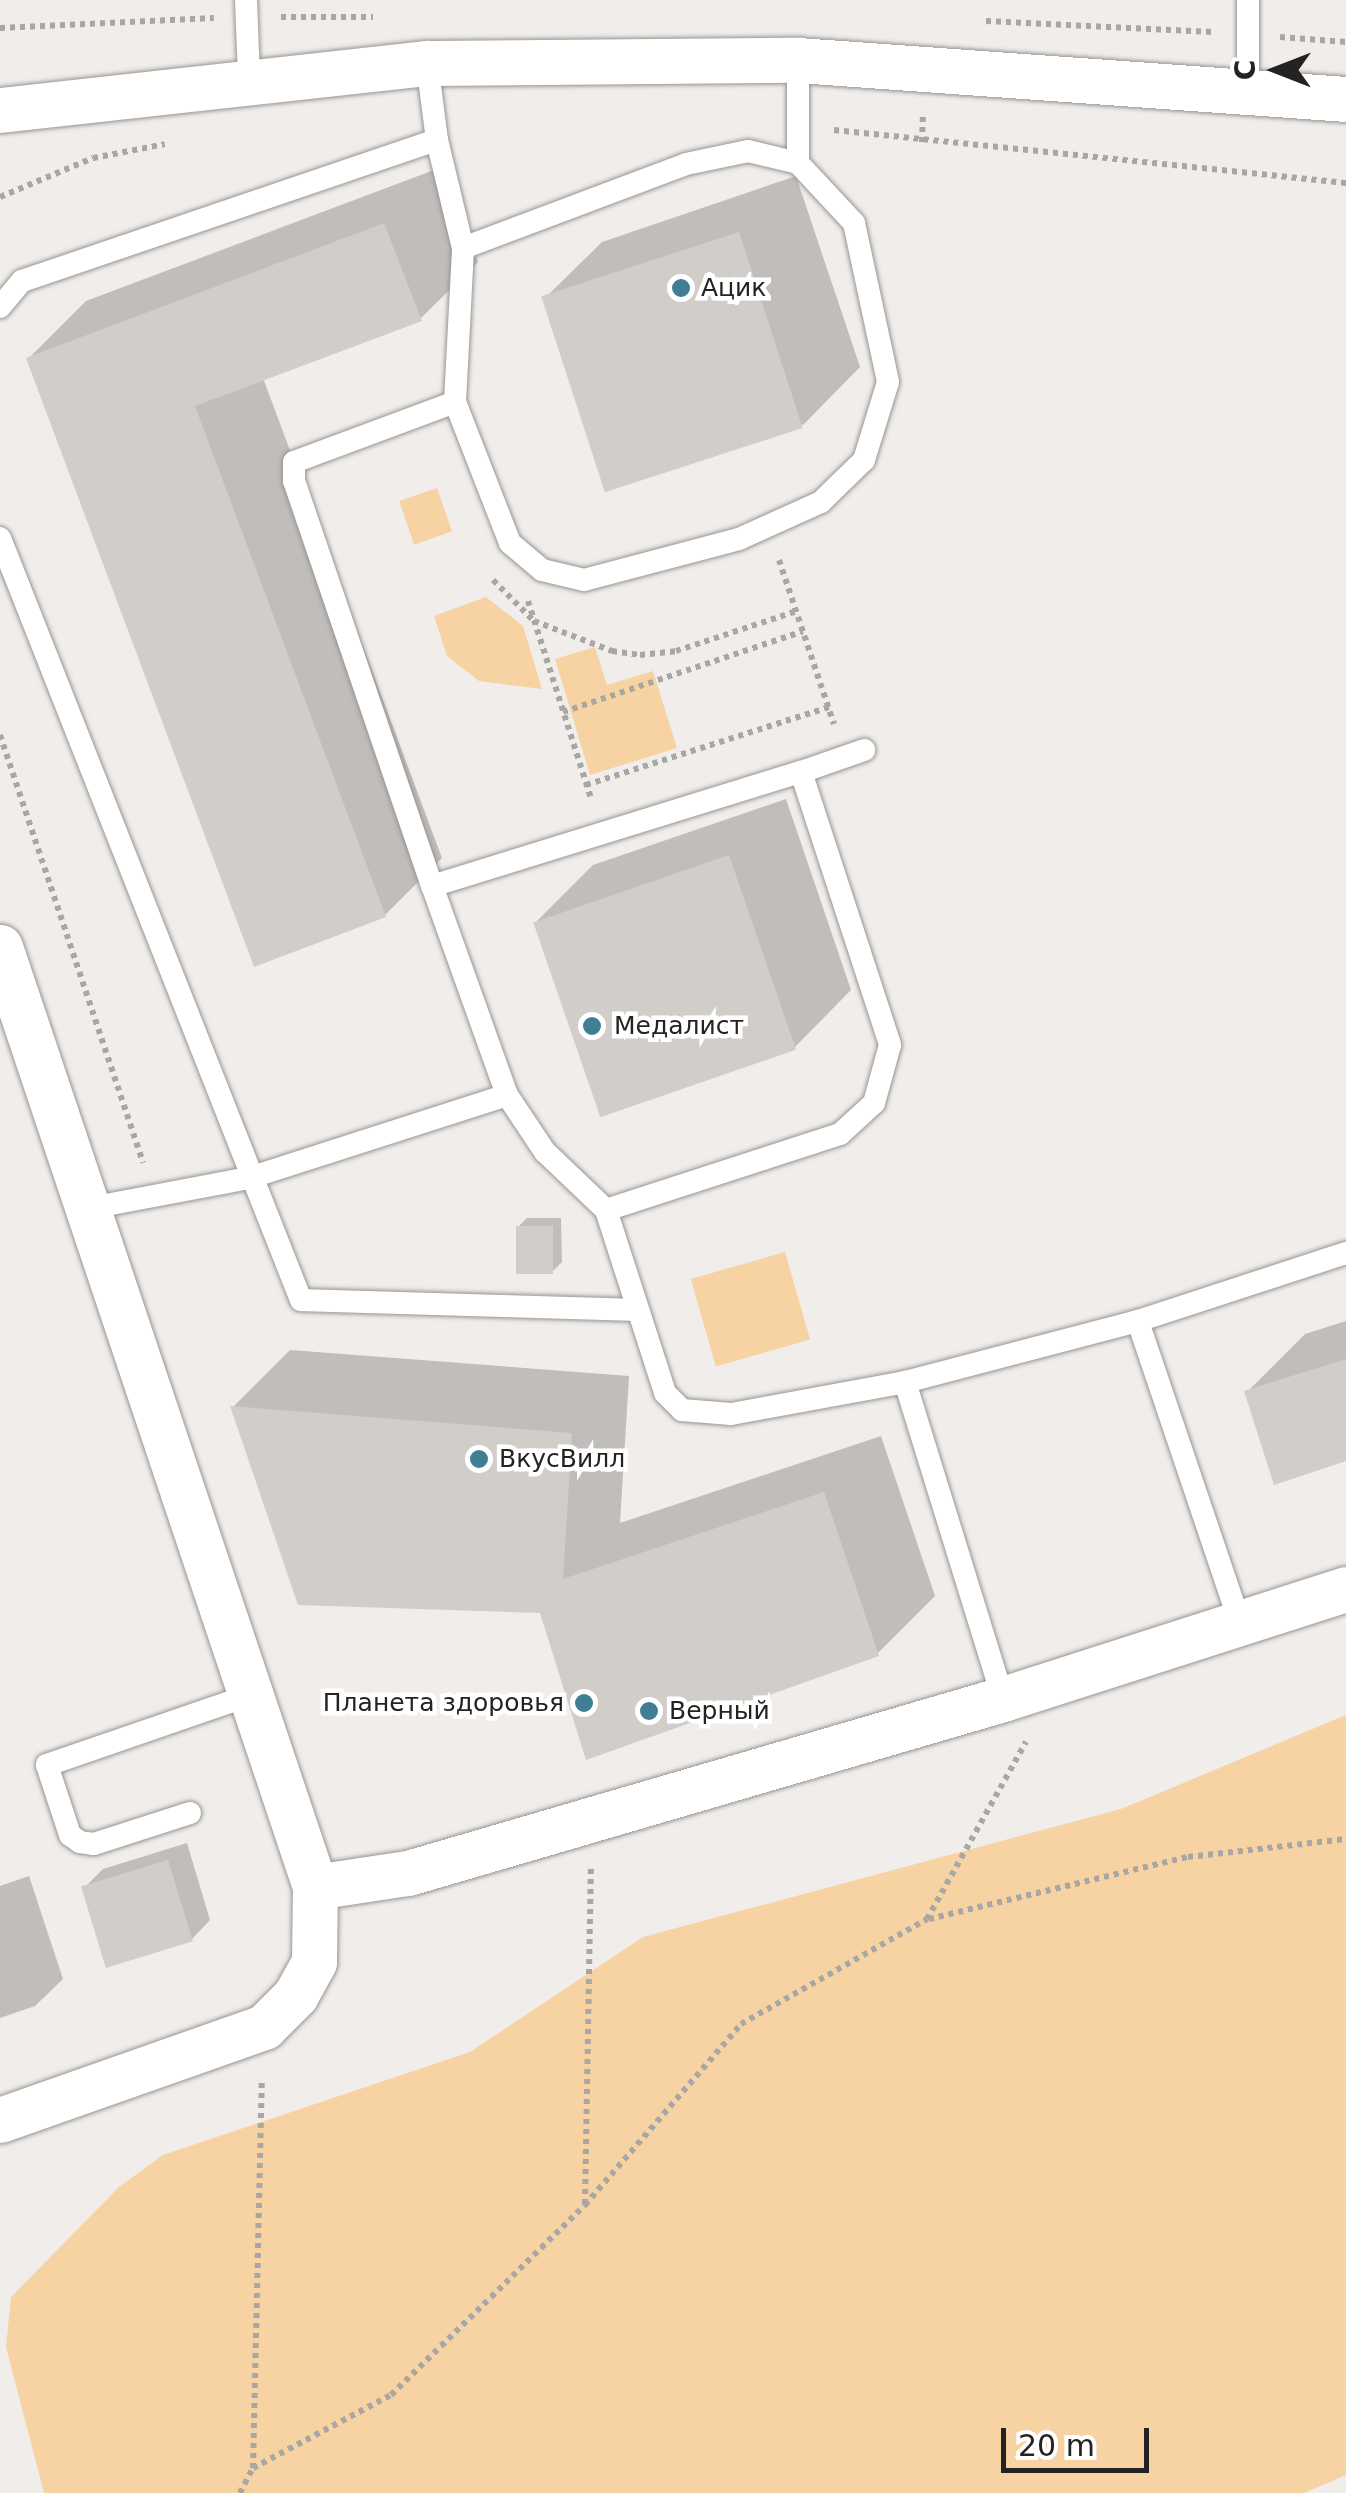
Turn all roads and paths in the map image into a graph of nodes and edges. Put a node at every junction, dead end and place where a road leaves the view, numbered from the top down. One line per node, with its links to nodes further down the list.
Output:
1 (246, 0): 10 (lane)
2 (1248, 0): 6 (lane)
3 (982, 21): 6 (path)
4 (83, 25): 5 (path)
5 (0, 28)
6 (1248, 34): 7 (path); 11 (lane)
7 (1346, 42)
8 (798, 60): 9 (street); 11 (street); 15 (lane)
9 (426, 63): 10 (street); 14 (lane)
10 (250, 79): 13 (street)
11 (1248, 95): 12 (street)
12 (1346, 99)
13 (0, 110)
14 (437, 140): 16 (lane); 17 (lane)
15 (798, 162): 16 (lane); 19 (lane)
16 (463, 248): 18 (lane)
17 (0, 308)
18 (455, 402): 21 (lane); 29 (lane)
19 (768, 526): 21 (lane); 22 (path)
20 (0, 538): 32 (lane)
21 (510, 543): 24 (path)
22 (803, 631): 23 (path); 24 (path)
23 (829, 707): 25 (path); 27 (path)
24 (563, 712): 27 (path)
25 (854, 753): 26 (lane)
26 (801, 772): 28 (lane); 34 (lane)
27 (586, 785): 28 (path)
28 (601, 834): 29 (lane)
29 (432, 886): 31 (lane)
30 (0, 946): 33 (street)
31 (507, 1095): 32 (lane); 34 (lane)
32 (250, 1178): 33 (lane); 36 (lane)
33 (90, 1208): 41 (street)
34 (606, 1210): 36 (lane)
35 (1346, 1253): 37 (lane)
36 (636, 1310): 38 (lane)
37 (1138, 1321): 38 (lane); 40 (lane)
38 (905, 1382): 42 (lane)
39 (1346, 1589): 40 (street)
40 (1241, 1626): 42 (street)
41 (250, 1695): 43 (lane); 46 (street)
42 (1018, 1715): 46 (street); 47 (path)
43 (190, 1813)
44 (1346, 1839): 47 (path)
45 (591, 1866): 50 (path)
46 (315, 1887): 48 (street)
47 (927, 1919): 50 (path)
48 (264, 2028): 49 (street); 51 (path)
49 (0, 2120)
50 (585, 2204): 51 (path)
51 (253, 2468): 52 (path)
52 (240, 2493)

